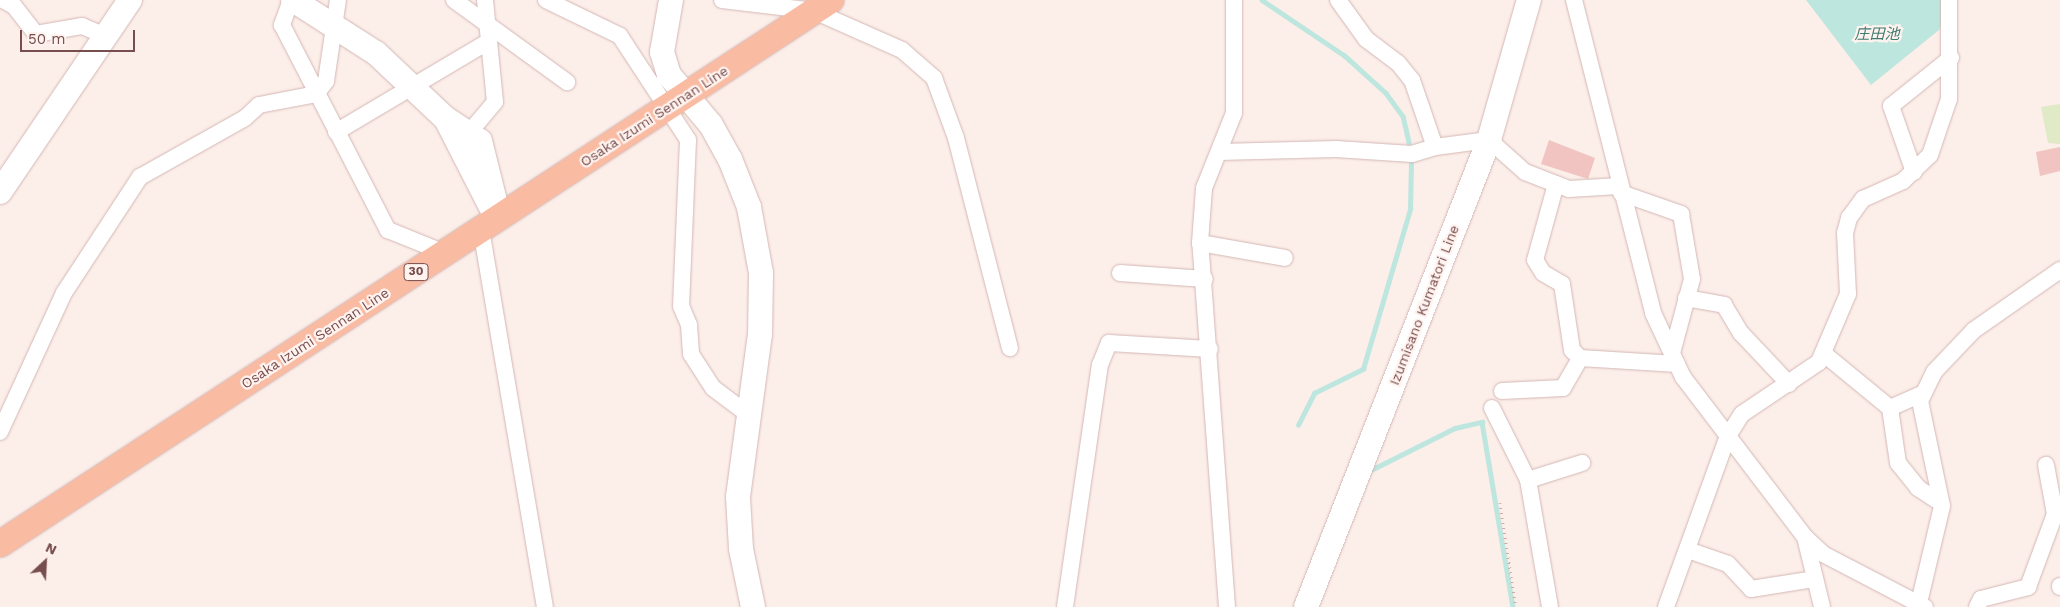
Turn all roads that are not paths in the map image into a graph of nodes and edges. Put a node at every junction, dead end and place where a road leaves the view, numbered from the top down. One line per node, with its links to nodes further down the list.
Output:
1 (130, 0): 18 (street)
2 (292, 0): 17 (street); 23 (street)
3 (338, 0): 17 (street)
4 (454, 0): 16 (street)
5 (484, 0): 16 (street)
6 (546, 0): 24 (street)
7 (671, 0): 24 (street)
8 (722, 0): 15 (street)
9 (1234, 0): 30 (street)
10 (1338, 0): 29 (street)
11 (1529, 0): 28 (street, Izumisano Kumatori Line)
12 (1574, 0): 33 (street)
13 (1949, 0): 20 (street)
14 (10, 2): 18 (street)
15 (823, 5): 24 (main road, Osaka Izumi Sennan Line / 30); 43 (street)
16 (485, 23): 19 (street); 21 (street)
17 (336, 28): 22 (street); 23 (street)
18 (106, 36): 34 (street)
19 (489, 41): 22 (street); 27 (street)
20 (1951, 58): 31 (street); 31 (street)
21 (567, 82)
22 (412, 88): 25 (street); 26 (street)
23 (316, 94): 26 (street); 54 (street)
24 (676, 102): 35 (main road, Osaka Izumi Sennan Line / 30); 53 (street); 53 (street)
25 (445, 118): 27 (street); 35 (street)
26 (336, 132): 37 (street)
27 (468, 134): 35 (street)
28 (1489, 140): 29 (street); 32 (street); 70 (street, Izumisano Kumatori Line)
29 (1435, 147): 30 (street)
30 (1219, 152): 36 (street)
31 (1914, 172): 45 (street)
32 (1556, 184): 33 (street); 46 (street)
33 (1620, 189): 42 (street); 47 (street)
34 (0, 192)
35 (490, 223): 37 (main road, Osaka Izumi Sennan Line / 30); 66 (street)
36 (1200, 243): 38 (street); 41 (street)
37 (444, 253): 62 (main road, Osaka Izumi Sennan Line / 30)
38 (1285, 258)
39 (2060, 270): 50 (street)
40 (1120, 273): 41 (street)
41 (1205, 279): 44 (street)
42 (1686, 298): 47 (street); 48 (street)
43 (1010, 348)
44 (1210, 349): 68 (street); 69 (street)
45 (1823, 353): 48 (street); 52 (street)
46 (1580, 358): 47 (street); 49 (street)
47 (1674, 359): 55 (street)
48 (1789, 384): 55 (street)
49 (1502, 391)
50 (1924, 393): 52 (street); 60 (street)
51 (1492, 408): 58 (street)
52 (1890, 408): 60 (street)
53 (749, 415): 67 (street)
54 (0, 432)
55 (1728, 436): 61 (street); 63 (street)
56 (1582, 463): 58 (street)
57 (2046, 465): 59 (street)
58 (1528, 480): 71 (street)
59 (2056, 502): 74 (street)
60 (1941, 503): 65 (street)
61 (1805, 537): 64 (street); 65 (street)
62 (0, 544)
63 (1688, 550): 64 (street); 72 (street)
64 (1816, 579): 73 (street)
65 (1921, 606)
66 (545, 607)
67 (753, 607)
68 (1065, 607)
69 (1227, 607)
70 (1306, 607)
71 (1550, 607)
72 (1666, 607)
73 (1822, 607)
74 (1978, 607)

